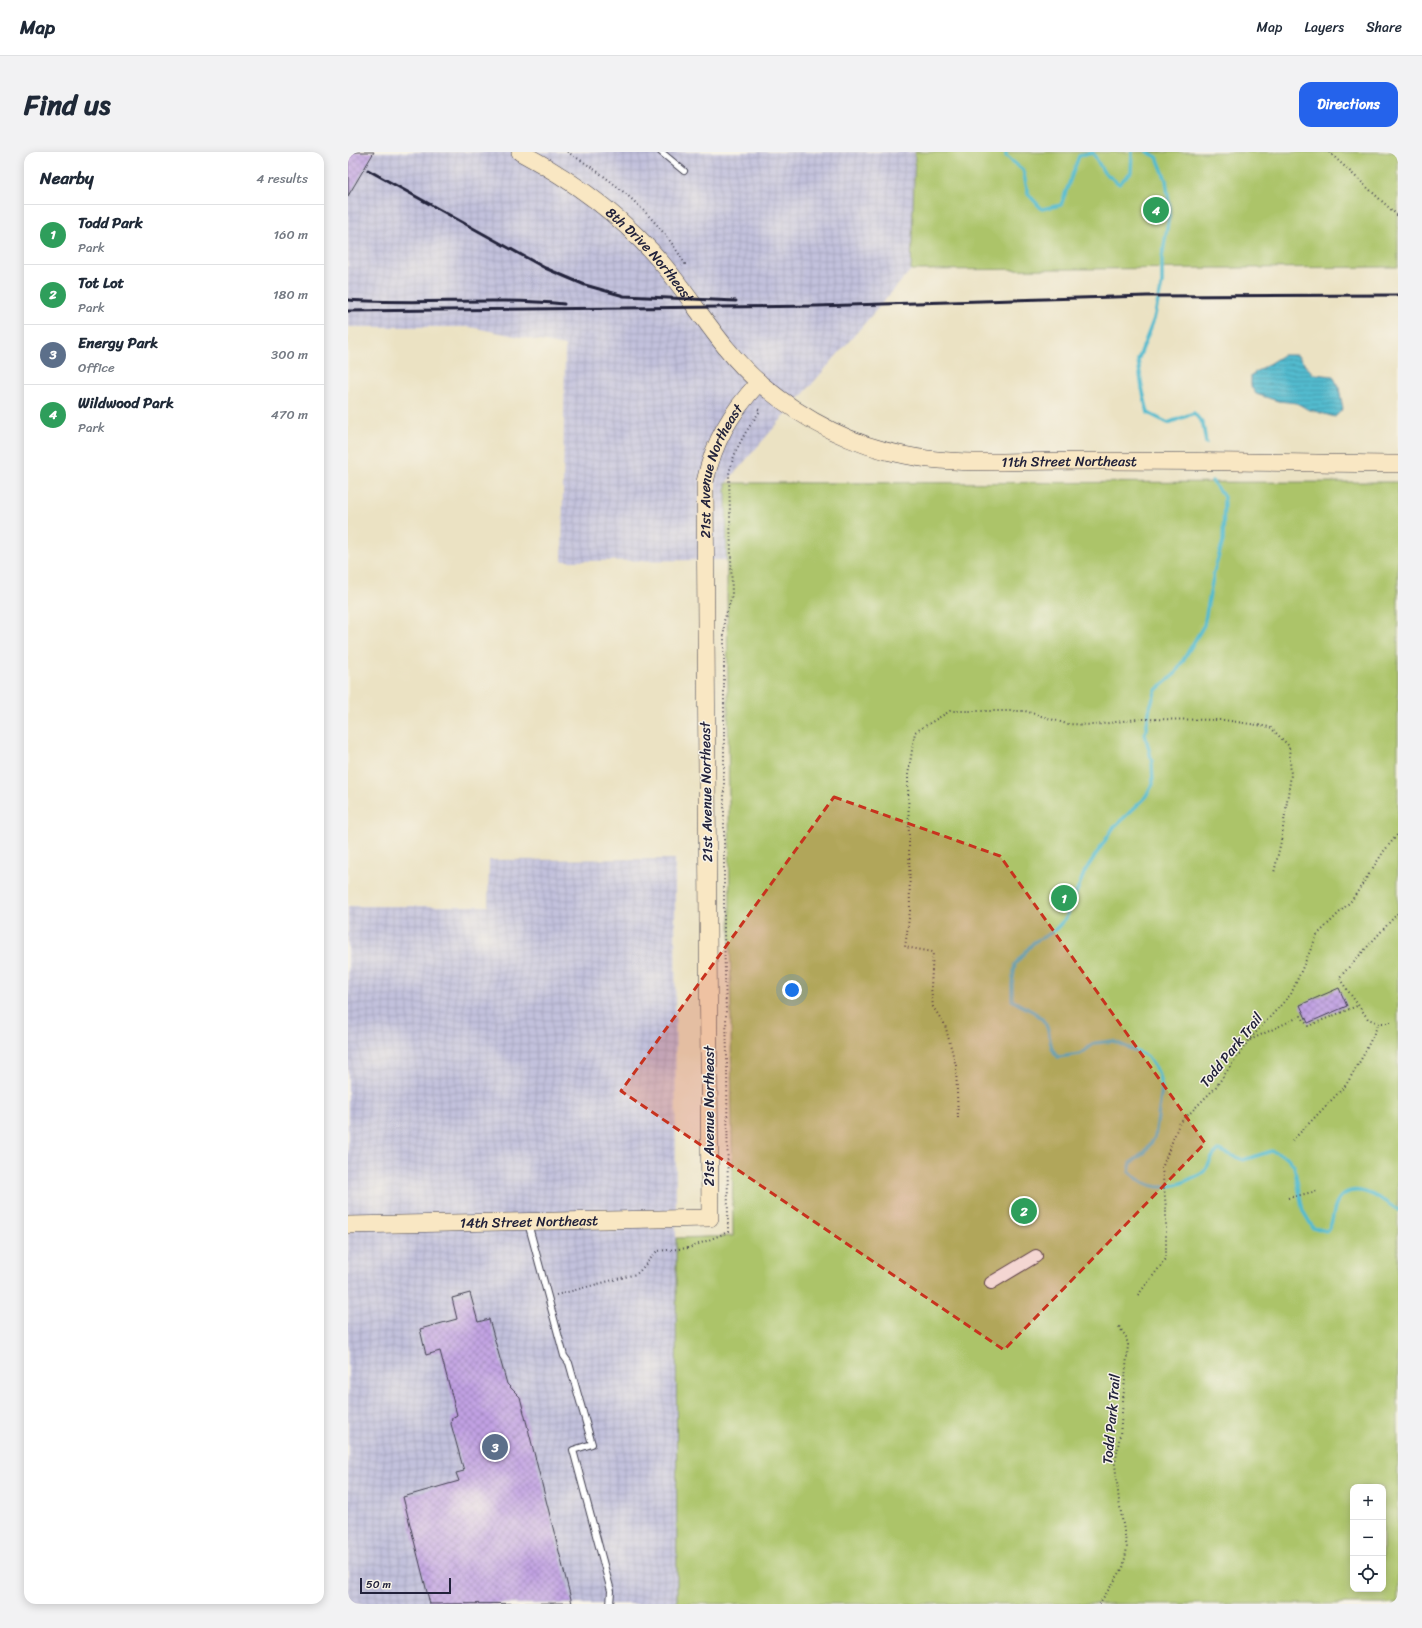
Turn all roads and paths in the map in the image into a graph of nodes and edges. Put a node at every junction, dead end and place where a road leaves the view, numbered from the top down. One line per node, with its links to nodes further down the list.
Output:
1 (520, 152): 7 (street, 8th Drive Northeast)
2 (567, 152): 7 (path)
3 (661, 152): 5 (lane)
4 (1329, 152): 6 (path)
5 (684, 171)
6 (1398, 216)
7 (672, 274): 8 (street, 8th Drive Northeast)
8 (759, 382): 9 (street, 21st Avenue Northeast); 10 (street, 11th Street Northeast)
9 (745, 397): 22 (street, 21st Avenue Northeast); 28 (path)
10 (1398, 464)
11 (1398, 834): 17 (path, Todd Park Trail)
12 (1274, 873): 18 (path)
13 (1398, 913): 14 (path)
14 (1358, 1006): 15 (path); 17 (path)
15 (1379, 1023): 16 (path); 19 (path)
16 (1391, 1023)
17 (1249, 1040): 27 (path, Todd Park Trail)
18 (958, 1118)
19 (1292, 1141)
20 (1317, 1191): 21 (path)
21 (1288, 1198)
22 (710, 1218): 23 (street, 14th Street Northeast)
23 (528, 1222): 24 (street, 14th Street Northeast); 28 (lane)
24 (348, 1225)
25 (1036, 1256): 26 (street)
26 (991, 1283)
27 (1138, 1295)
28 (548, 1298): 30 (lane)
29 (1118, 1325): 31 (path, Todd Park Trail)
30 (610, 1604)
31 (1099, 1604)

